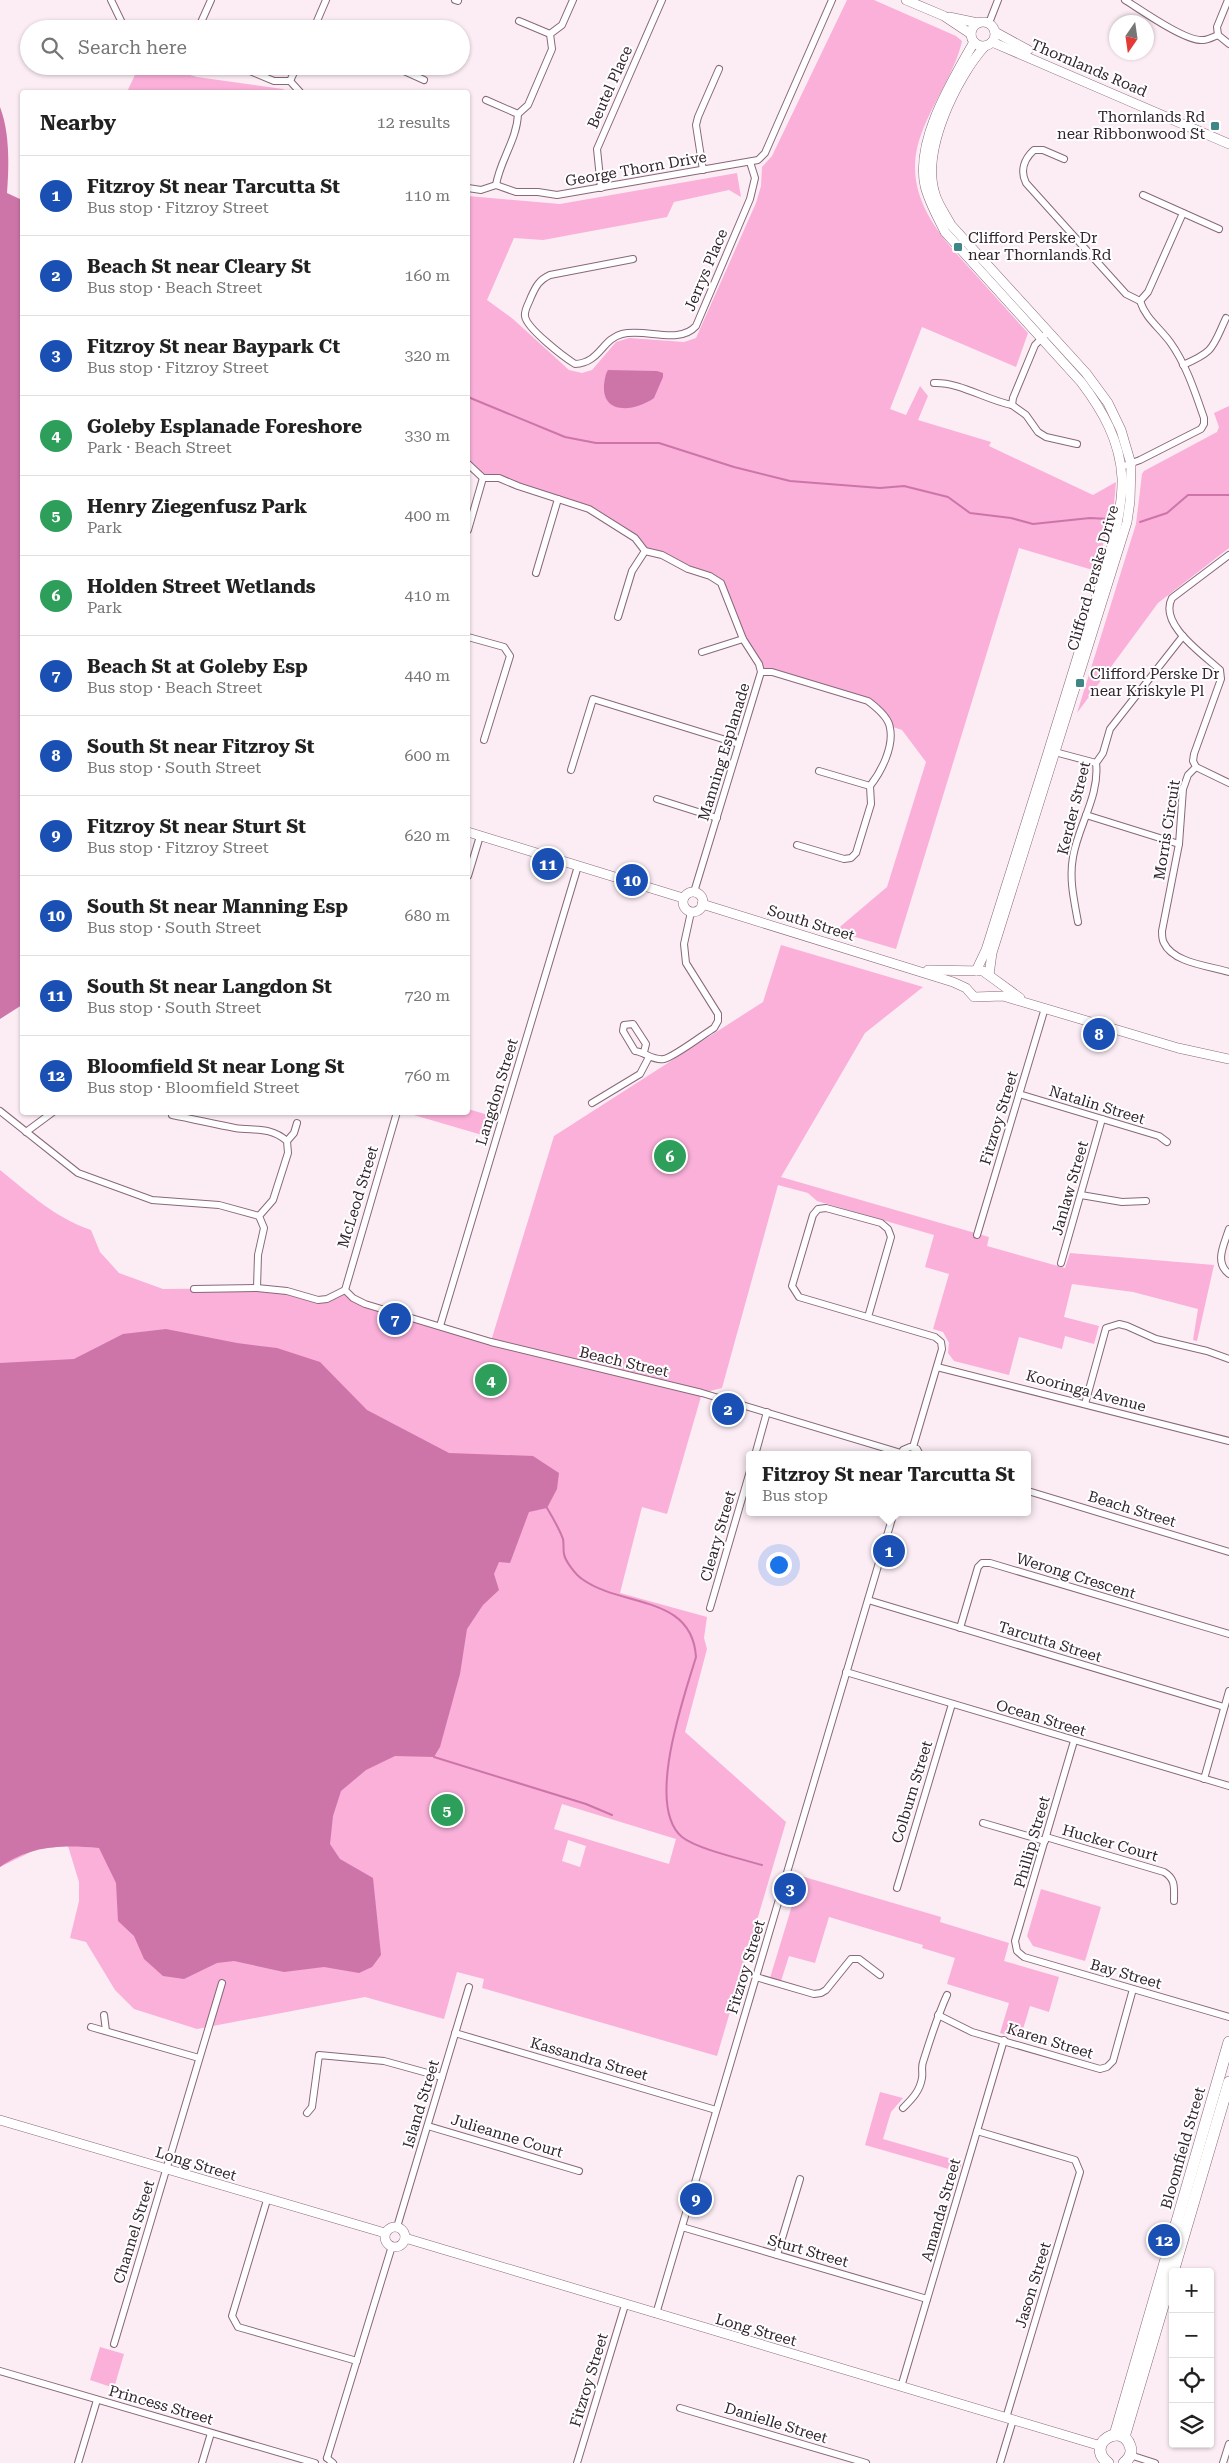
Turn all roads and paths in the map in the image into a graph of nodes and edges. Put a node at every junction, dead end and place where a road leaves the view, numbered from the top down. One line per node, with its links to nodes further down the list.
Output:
1 (111, 0): 12 (street)
2 (211, 0): 13 (street)
3 (326, 0): 14 (street)
4 (573, 0): 19 (street)
5 (662, 0): 40 (street, Beutel Place)
6 (832, 0): 36 (street)
7 (906, 0): 11 (street)
8 (998, 0): 17 (street)
9 (1125, 0): 20 (street)
10 (1228, 0): 20 (street)
11 (944, 16): 16 (street); 21 (street)
12 (121, 20)
13 (202, 20)
14 (317, 20)
15 (519, 21): 19 (street)
16 (978, 23): 17 (street); 21 (street)
17 (989, 23): 18 (street)
18 (995, 32): 22 (street); 33 (street, Thornlands Road)
19 (550, 34): 32 (street)
20 (1218, 35): 23 (street)
21 (972, 38): 22 (street); 47 (street, Clifford Perske Drive)
22 (988, 44): 34 (street, Thornlands Road); 47 (street, Clifford Perske Drive)
23 (1229, 44)
24 (719, 69): 37 (street)
25 (260, 75): 29 (street)
26 (293, 75): 29 (street)
27 (413, 75): 28 (street)
28 (424, 80)
29 (290, 81): 30 (street)
30 (298, 90)
31 (486, 100): 32 (street)
32 (518, 114): 38 (street)
33 (1229, 138)
34 (1229, 144)
35 (1064, 159): 45 (street)
36 (750, 162): 37 (street, George Thorn Drive); 44 (street, Jerrys Place)
37 (703, 170): 40 (street, George Thorn Drive)
38 (496, 185): 39 (street, George Thorn Drive); 40 (street, George Thorn Drive)
39 (470, 188)
40 (600, 188)
41 (1143, 195): 42 (street)
42 (1183, 213): 43 (street); 45 (street)
43 (1218, 229)
44 (633, 260)
45 (1140, 301): 48 (street)
46 (1226, 318): 48 (street)
47 (1045, 335): 50 (street); 52 (street, Clifford Perske Drive); 54 (street, Clifford Perske Drive)
48 (1184, 365): 52 (street)
49 (934, 383): 50 (street)
50 (1012, 405): 51 (street)
51 (1077, 444)
52 (1130, 464): 54 (street); 69 (street, Clifford Perske Drive)
53 (470, 466): 55 (street)
54 (1121, 467): 69 (street, Clifford Perske Drive)
55 (483, 478): 56 (street, Manning Esplanade); 57 (street)
56 (558, 499): 58 (street, Manning Esplanade); 60 (street)
57 (470, 523)
58 (645, 551): 61 (street); 64 (street, Manning Esplanade)
59 (1229, 555): 62 (street, Morris Circuit)
60 (536, 573)
61 (618, 617)
62 (1182, 636): 70 (street, Kerder Street); 71 (street, Morris Circuit)
63 (470, 638): 67 (street)
64 (743, 639): 65 (street); 66 (street, Manning Esplanade)
65 (702, 652)
66 (761, 672): 68 (street, Manning Esplanade); 75 (street)
67 (484, 740)
68 (740, 744): 72 (street); 78 (street, Manning Esplanade)
69 (1052, 751): 70 (street); 91 (street, Clifford Perske Drive); 93 (street, Clifford Perske Drive)
70 (1096, 763): 77 (street, Kerder Street)
71 (1196, 767): 74 (street); 81 (street, Morris Circuit)
72 (571, 770)
73 (819, 771): 75 (street)
74 (1229, 782)
75 (870, 786): 82 (street)
76 (656, 799): 78 (street)
77 (1086, 815): 81 (street); 89 (street, Kerder Street)
78 (717, 818): 85 (street, Manning Esplanade)
79 (470, 833): 80 (street)
80 (480, 836): 83 (street); 84 (street)
81 (1179, 844): 92 (street, Morris Circuit)
82 (797, 845)
83 (578, 866): 86 (street); 122 (street, Langdon Street)
84 (470, 869)
85 (694, 892): 86 (street); 87 (street)
86 (683, 898): 88 (street)
87 (702, 904): 88 (street); 90 (street, South Street)
88 (691, 912): 98 (street)
89 (1078, 922)
90 (912, 968): 91 (street, South Street); 94 (street, South Street)
91 (974, 971): 93 (street, South Street); 94 (street)
92 (1229, 972)
93 (990, 976): 95 (street); 96 (street, South Street)
94 (966, 988): 95 (street, South Street)
95 (986, 996): 96 (street, South Street)
96 (1026, 1002): 97 (street, South Street)
97 (1045, 1008): 99 (street, South Street); 100 (street, Fitzroy Street)
98 (646, 1054): 98 (street); 101 (street)
99 (1229, 1059)
100 (1019, 1094): 106 (street, Natalin Street); 115 (street, Fitzroy Street)
101 (592, 1103)
102 (0, 1111): 108 (street)
103 (49, 1115): 108 (street)
104 (172, 1115): 109 (street)
105 (396, 1115): 120 (street, McLeod Street)
106 (1102, 1119): 110 (street, Natalin Street); 111 (street, Janlaw Street)
107 (297, 1123): 109 (street)
108 (26, 1132): 113 (street)
109 (287, 1140): 113 (street)
110 (1167, 1142)
111 (1081, 1195): 112 (street); 116 (street, Janlaw Street)
112 (1146, 1201)
113 (259, 1216): 118 (street)
114 (1229, 1229): 117 (street)
115 (977, 1235)
116 (1061, 1263)
117 (1229, 1274)
118 (257, 1288): 119 (street); 120 (street)
119 (194, 1289)
120 (345, 1290): 122 (street, Beach Street)
121 (868, 1318): 121 (street); 124 (street)
122 (440, 1326): 126 (street, Beach Street)
123 (1229, 1359): 125 (street)
124 (937, 1367): 125 (street, Kooringa Avenue); 128 (street)
125 (1085, 1404): 127 (street, Kooringa Avenue)
126 (767, 1412): 129 (street); 130 (street, Beach Street)
127 (1229, 1441)
128 (914, 1447): 131 (street); 132 (street)
129 (756, 1451)
130 (891, 1451)
131 (904, 1451)
132 (917, 1451)
133 (746, 1484): 138 (street, Cleary Street)
134 (1031, 1492): 136 (street, Beach Street)
135 (893, 1516): 137 (street, Fitzroy Street)
136 (1229, 1552)
137 (868, 1600): 139 (street, Tarcutta Street); 141 (street, Fitzroy Street)
138 (710, 1608)
139 (960, 1628): 140 (street, Werong Crescent); 144 (street, Tarcutta Street)
140 (1229, 1634)
141 (846, 1672): 143 (street, Ocean Street); 154 (street, Fitzroy Street)
142 (1229, 1691): 144 (street)
143 (952, 1704): 145 (street, Ocean Street); 150 (street, Colburn Street)
144 (1224, 1707): 146 (street)
145 (1074, 1740): 146 (street, Ocean Street); 149 (street, Phillip Street)
146 (1204, 1779): 147 (street, Ocean Street)
147 (1229, 1786)
148 (984, 1823): 149 (street, Hucker Court)
149 (1046, 1839): 151 (street, Hucker Court); 152 (street, Phillip Street)
150 (897, 1888)
151 (1174, 1901)
152 (1017, 1951): 157 (street, Bay Street)
153 (880, 1975): 154 (street)
154 (756, 1977): 171 (street, Fitzroy Street)
155 (222, 1983): 167 (street, Channel Street)
156 (469, 1987): 164 (street, Island Street)
157 (1134, 1989): 161 (street, Bay Street); 165 (street, Karen Street)
158 (947, 1996): 160 (street)
159 (104, 2015): 163 (street)
160 (938, 2015): 165 (street, Karen Street); 170 (street)
161 (1229, 2017)
162 (91, 2027): 163 (street)
163 (106, 2031): 167 (street)
164 (455, 2033): 168 (street, Island Street); 171 (street, Kassandra Street)
165 (1004, 2040): 175 (street, Amanda Street)
166 (1229, 2042): 199 (highway, Bloomfield Street)
167 (199, 2058): 176 (street, Channel Street)
168 (442, 2077): 172 (street); 174 (street, Island Street)
169 (1229, 2082): 186 (highway, Bloomfield Street)
170 (903, 2108)
171 (716, 2110): 181 (street, Fitzroy Street)
172 (307, 2113)
173 (0, 2120): 176 (street, Long Street)
174 (428, 2126): 177 (street, Julieanne Court); 180 (street, Island Street)
175 (977, 2131): 188 (street, Amanda Street); 197 (street, Jason Street)
176 (166, 2170): 179 (street, Long Street); 191 (street, Channel Street)
177 (579, 2171)
178 (800, 2179): 185 (street)
179 (267, 2200): 182 (street, Long Street); 192 (street)
180 (397, 2227): 182 (street); 183 (street)
181 (682, 2227): 185 (street, Sturt Street); 190 (street, Fitzroy Street)
182 (385, 2233): 184 (street)
183 (405, 2238): 184 (street); 189 (street, Long Street)
184 (392, 2246): 192 (street)
185 (777, 2255): 188 (street, Sturt Street)
186 (1174, 2268)
187 (1169, 2284): 199 (highway, Bloomfield Street)
188 (927, 2299): 194 (street, Amanda Street)
189 (624, 2305): 190 (street, Long Street); 208 (street, Fitzroy Street)
190 (656, 2314): 194 (street, Long Street)
191 (114, 2344)
192 (357, 2361): 202 (street)
193 (0, 2371): 195 (street, Princess Street)
194 (902, 2387): 197 (street, Long Street)
195 (97, 2400): 198 (street, Princess Street); 204 (street)
196 (680, 2408): 209 (street, Danielle Street)
197 (1010, 2419): 201 (street, Long Street); 210 (street)
198 (211, 2433): 205 (street); 206 (street, Princess Street)
199 (1119, 2436): 201 (highway); 203 (highway)
200 (1229, 2444): 213 (street)
201 (1101, 2446): 211 (highway)
202 (327, 2458): 206 (street); 207 (street)
203 (1127, 2459): 212 (street)
204 (78, 2463)
205 (202, 2463)
206 (316, 2463)
207 (334, 2463)
208 (577, 2463)
209 (866, 2463)
210 (1000, 2463)
211 (1107, 2463)
212 (1155, 2463)
213 (1223, 2463)

